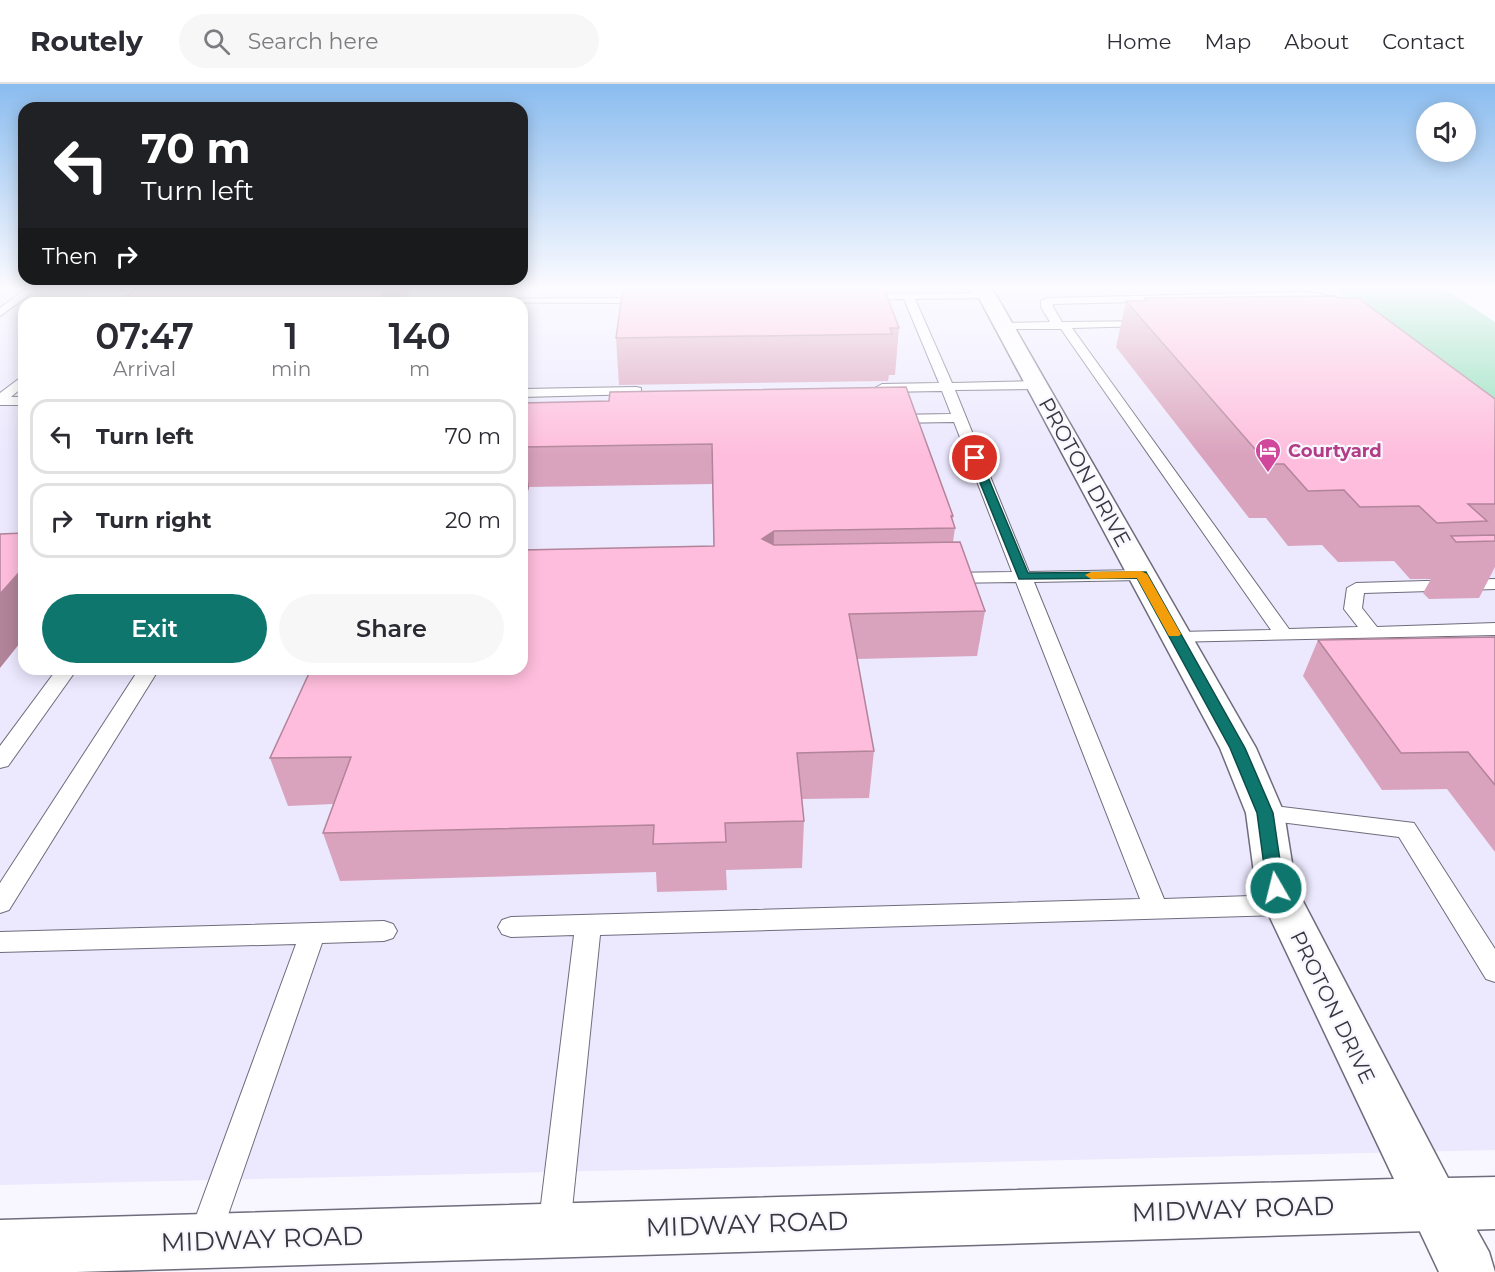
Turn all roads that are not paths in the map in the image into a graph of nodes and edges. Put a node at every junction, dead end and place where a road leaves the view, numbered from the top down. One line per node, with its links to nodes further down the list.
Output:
1 (928, 343): 6 (lane)
2 (1013, 343): 5 (street, PROTON DRIVE)
3 (1074, 343): 20 (lane)
4 (18, 384): 10 (lane)
5 (1038, 385): 6 (lane); 14 (street, PROTON DRIVE)
6 (947, 387): 7 (lane); 12 (lane)
7 (863, 388)
8 (648, 391): 9 (lane)
9 (528, 393)
10 (0, 400): 11 (lane)
11 (18, 401)
12 (959, 418): 13 (lane); 15 (lane)
13 (877, 419)
14 (1141, 574): 15 (lane); 21 (street, PROTON DRIVE)
15 (1023, 577): 16 (lane); 28 (lane)
16 (928, 578)
17 (1495, 584): 19 (lane)
18 (1495, 629): 19 (lane)
19 (1372, 632): 20 (lane)
20 (1284, 635): 21 (lane)
21 (1177, 638): 25 (street, PROTON DRIVE)
22 (63, 675): 24 (lane)
23 (145, 675): 26 (lane)
24 (0, 760)
25 (1265, 813): 27 (street, PROTON DRIVE); 34 (lane)
26 (0, 903)
27 (1283, 905): 28 (lane); 36 (street, PROTON DRIVE)
28 (1156, 909): 29 (lane)
29 (588, 925): 30 (lane); 37 (lane)
30 (511, 927)
31 (384, 931): 32 (lane)
32 (313, 933): 33 (lane); 38 (lane)
33 (0, 942)
34 (1495, 971)
35 (1495, 1203): 36 (street, MIDWAY ROAD)
36 (1433, 1204): 37 (street, MIDWAY ROAD); 40 (street, PROTON DRIVE)
37 (554, 1230): 38 (street, MIDWAY ROAD)
38 (203, 1241): 39 (street, MIDWAY ROAD)
39 (0, 1247)
40 (1469, 1272)

